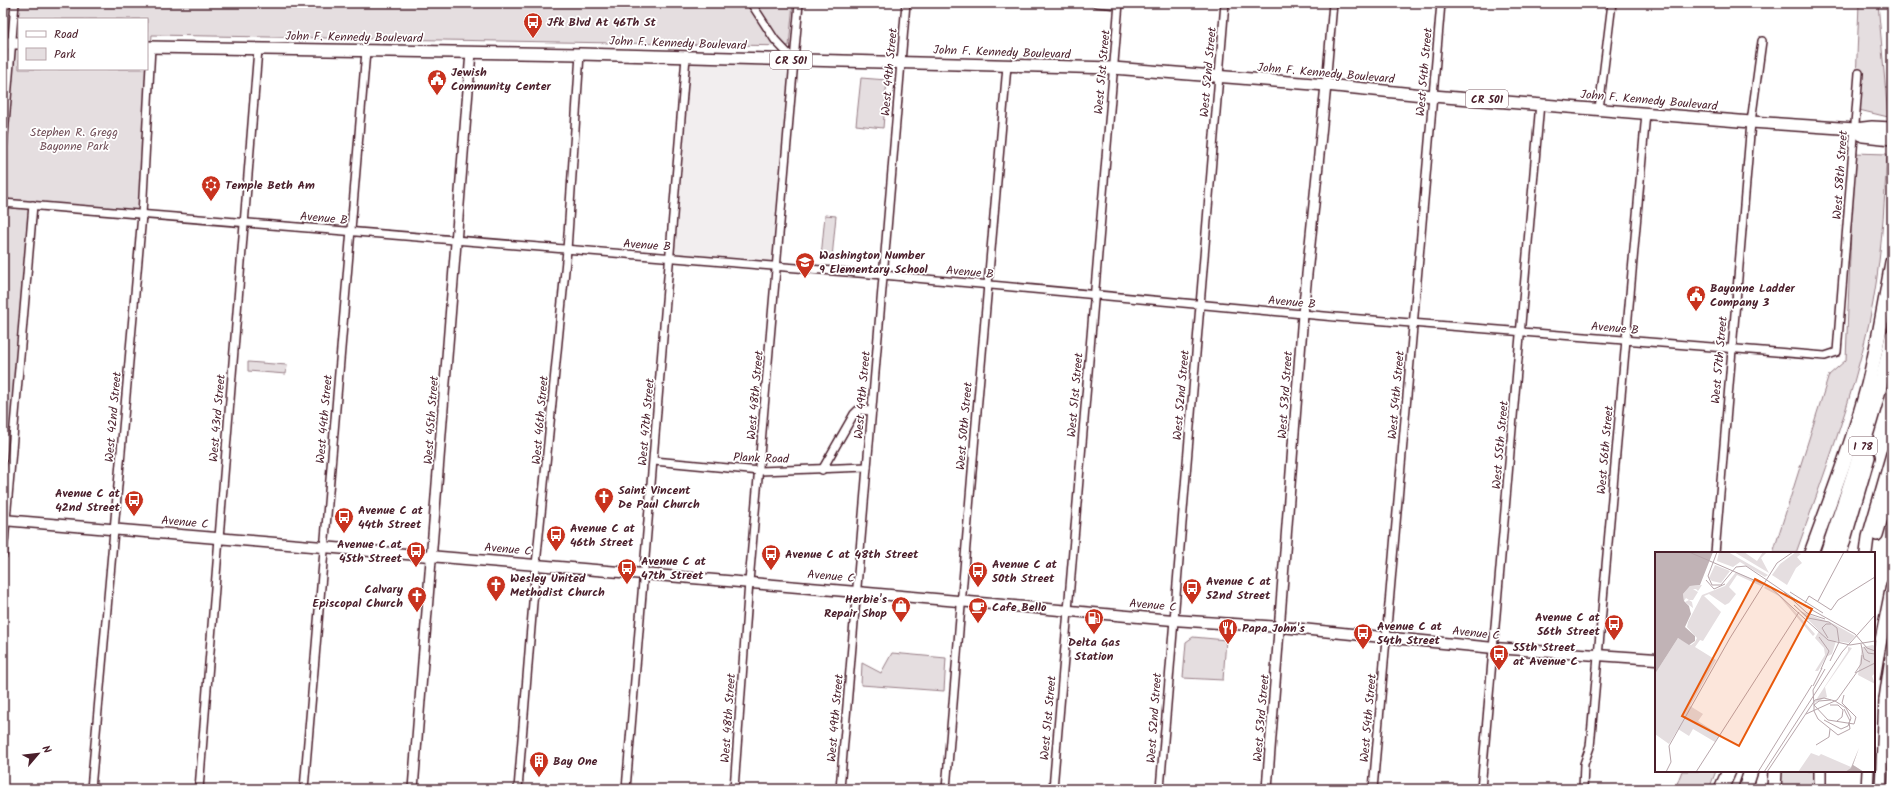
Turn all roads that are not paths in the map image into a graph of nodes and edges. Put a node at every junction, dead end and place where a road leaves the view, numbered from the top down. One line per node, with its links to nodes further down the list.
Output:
1 (15, 3): 12 (street)
2 (751, 3): 19 (street)
3 (799, 3): 19 (street, West 48th Street)
4 (906, 3): 20 (street, West 49th Street)
5 (1096, 3): 10 (street)
6 (1225, 3): 24 (street, West 52nd Street)
7 (1333, 3): 25 (street, West 53rd Street)
8 (1441, 3): 26 (street, West 54th Street)
9 (1612, 3): 28 (street)
10 (1119, 4): 22 (street, West 51st Street)
11 (1762, 41): 30 (street, West 57th Street)
12 (11, 43): 34 (street)
13 (149, 47): 14 (main road, John F. Kennedy Boulevard / CR 501); 37 (street, West 42nd Street)
14 (258, 49): 15 (main road, John F. Kennedy Boulevard / CR 501); 38 (street, West 43rd Street)
15 (366, 51): 16 (main road, John F. Kennedy Boulevard / CR 501); 39 (street, West 44th Street)
16 (471, 52): 17 (main road, John F. Kennedy Boulevard / CR 501); 40 (street, West 45th Street)
17 (580, 54): 18 (main road, John F. Kennedy Boulevard / CR 501); 41 (street, West 46th Street)
18 (686, 57): 19 (main road, John F. Kennedy Boulevard / CR 501); 42 (street, West 47th Street)
19 (794, 60): 20 (main road, John F. Kennedy Boulevard / CR 501); 44 (street, West 48th Street)
20 (901, 63): 21 (main road, John F. Kennedy Boulevard / CR 501); 45 (street, West 49th Street)
21 (1007, 66): 22 (main road, John F. Kennedy Boulevard / CR 501); 47 (street, West 50th Street)
22 (1113, 68): 24 (main road, John F. Kennedy Boulevard / CR 501); 48 (street, West 51st Street)
23 (1859, 73): 32 (street, West 58th Street)
24 (1219, 77): 25 (main road, John F. Kennedy Boulevard / CR 501); 49 (street, West 52nd Street)
25 (1326, 85): 26 (main road, John F. Kennedy Boulevard / CR 501); 50 (street, West 53rd Street)
26 (1433, 96): 27 (main road, John F. Kennedy Boulevard / CR 501); 51 (street, West 54th Street)
27 (1540, 103): 28 (main road, John F. Kennedy Boulevard / CR 501); 52 (street, West 55th Street)
28 (1599, 108): 29 (main road, John F. Kennedy Boulevard / CR 501)
29 (1646, 112): 30 (main road, John F. Kennedy Boulevard / CR 501); 54 (street, West 56th Street)
30 (1751, 122): 32 (main road, John F. Kennedy Boulevard / CR 501); 55 (street, West 57th Street)
31 (1892, 128): 32 (main road, John F. Kennedy Boulevard / CR 501)
32 (1855, 129): 33 (main road, John F. Kennedy Boulevard / CR 501); 46 (street, West 58th Street)
33 (1892, 140)
34 (3, 147)
35 (3, 203): 36 (street, Avenue B)
36 (33, 205): 37 (street, Avenue B); 64 (street)
37 (142, 215): 38 (street, Avenue B); 65 (street, West 42nd Street)
38 (244, 223): 39 (street, Avenue B); 66 (street, West 43rd Street)
39 (351, 232): 40 (street, Avenue B); 67 (street, West 44th Street)
40 (456, 240): 41 (street, Avenue B); 75 (street, West 45th Street)
41 (567, 250): 42 (street, Avenue B); 76 (street, West 46th Street)
42 (669, 258): 44 (street, Avenue B); 59 (street, West 47th Street)
43 (1892, 262): 69 (highway, I 78)
44 (776, 266): 45 (street, Avenue B); 62 (street, West 48th Street)
45 (883, 275): 47 (street, Avenue B); 57 (street, West 49th Street)
46 (1842, 280): 55 (street, Avenue B)
47 (988, 285): 48 (street, Avenue B); 81 (street, West 50th Street)
48 (1095, 295): 49 (street, Avenue B); 82 (street, West 51st Street)
49 (1200, 304): 50 (street, Avenue B); 83 (street, West 52nd Street)
50 (1303, 314): 51 (street, Avenue B); 84 (street, West 53rd Street)
51 (1413, 323): 52 (street, Avenue B); 85 (street, West 54th Street)
52 (1520, 331): 54 (street, Avenue B); 86 (street, West 55th Street)
53 (1892, 336): 56 (highway, I 78)
54 (1626, 339): 55 (street, Avenue B); 88 (street, West 56th Street)
55 (1731, 349): 68 (street, West 57th Street)
56 (1886, 366): 70 (highway, I 78); 71 (highway)
57 (872, 411): 60 (street, West 49th Street); 61 (street)
58 (1892, 454): 72 (main road)
59 (654, 461): 62 (street, Plank Road); 77 (street, West 47th Street)
60 (867, 467): 61 (street, Plank Road); 80 (street, West 49th Street)
61 (822, 470): 62 (street, Plank Road)
62 (760, 472): 78 (street, West 48th Street)
63 (1892, 484): 73 (main road)
64 (4, 520): 65 (main road, Avenue C); 74 (street)
65 (115, 530): 66 (main road, Avenue C); 99 (street, West 42nd Street)
66 (219, 538): 67 (main road, Avenue C); 100 (street, West 43rd Street)
67 (324, 547): 75 (main road, Avenue C); 101 (street, West 44th Street)
68 (1715, 552)
69 (1811, 552)
70 (1827, 552)
71 (1840, 552)
72 (1866, 552)
73 (1870, 552)
74 (3, 555)
75 (432, 556): 76 (main road, Avenue C); 102 (street, West 45th Street)
76 (536, 565): 77 (main road, Avenue C); 103 (street, West 46th Street)
77 (643, 574): 78 (main road, Avenue C); 104 (street, West 47th Street)
78 (749, 582): 80 (main road, Avenue C); 105 (street, West 48th Street)
79 (1892, 585): 90 (main road, bridge)
80 (857, 592): 81 (main road, Avenue C); 106 (street, West 49th Street)
81 (961, 600): 82 (main road, Avenue C); 107 (street, West 50th Street)
82 (1068, 610): 83 (main road, Avenue C); 108 (street, West 51st Street)
83 (1173, 620): 84 (main road, Avenue C); 109 (street, West 52nd Street)
84 (1280, 627): 85 (main road, Avenue C); 110 (street, West 53rd Street)
85 (1386, 637): 86 (main road, Avenue C); 111 (street, West 54th Street)
86 (1494, 648): 88 (main road, Avenue C); 112 (street, West 55th Street)
87 (1892, 654): 120 (main road, bridge)
88 (1598, 656): 89 (main road, Avenue C); 113 (street, West 56th Street)
89 (1655, 659)
90 (1875, 672)
91 (1875, 678): 92 (main road)
92 (1892, 678)
93 (1729, 772): 114 (highway)
94 (1736, 772): 115 (highway)
95 (1751, 772): 116 (highway)
96 (1775, 772): 117 (highway)
97 (1820, 772): 118 (main road)
98 (1868, 772): 119 (main road)
99 (91, 789)
100 (198, 789)
101 (304, 789)
102 (413, 789)
103 (518, 789)
104 (626, 789)
105 (734, 789)
106 (840, 789)
107 (946, 789)
108 (1053, 789)
109 (1160, 789)
110 (1267, 789)
111 (1373, 789)
112 (1481, 789)
113 (1583, 789)
114 (1721, 789)
115 (1730, 789)
116 (1745, 789)
117 (1774, 789)
118 (1820, 789)
119 (1867, 789)
120 (1881, 789)

